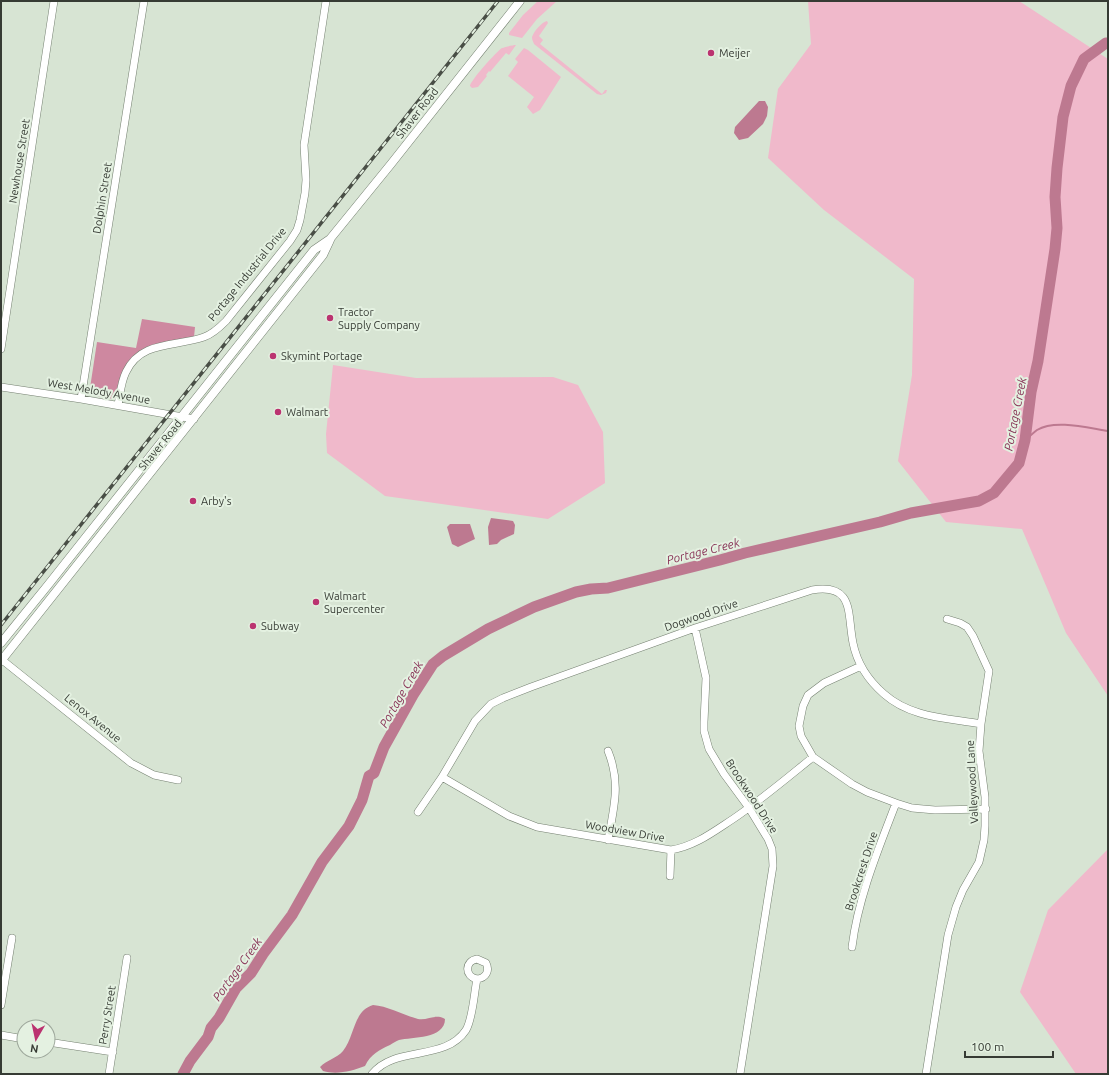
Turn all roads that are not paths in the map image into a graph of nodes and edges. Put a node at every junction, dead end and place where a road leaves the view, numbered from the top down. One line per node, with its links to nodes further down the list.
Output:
1 (54, 1): 6 (street, Newhouse Street)
2 (144, 1): 8 (street, Dolphin Street)
3 (326, 1): 9 (street, Portage Industrial Drive)
4 (520, 1): 5 (main road, Shaver Road)
5 (330, 238): 10 (main road, Shaver Road); 11 (main road, Shaver Road)
6 (1, 349)
7 (1, 387): 8 (street, West Melody Avenue)
8 (81, 399): 9 (street, West Melody Avenue)
9 (118, 405): 10 (street, West Melody Avenue)
10 (181, 417): 11 (street, West Melody Avenue); 14 (main road, Shaver Road)
11 (194, 419): 15 (main road, Shaver Road)
12 (947, 619): 17 (street, Valleywood Lane)
13 (694, 628): 16 (street, Dogwood Drive); 20 (street, Dogwood Drive); 23 (street, Brookwood Drive)
14 (1, 643)
15 (1, 660): 21 (street, Lenox Avenue)
16 (861, 666): 17 (street, Dogwood Drive); 19 (street)
17 (981, 724): 24 (street, Valleywood Lane)
18 (608, 751): 26 (street)
19 (813, 758): 22 (street); 23 (street, Woodview Drive)
20 (442, 777): 25 (street, Dogwood Drive); 26 (street, Woodview Drive)
21 (178, 780)
22 (896, 803): 24 (street); 30 (street, Brookcrest Drive)
23 (749, 808): 27 (street, Woodview Drive); 42 (street, Brookwood Drive)
24 (986, 809): 43 (street, Valleywood Lane)
25 (418, 812)
26 (608, 840): 27 (street, Woodview Drive)
27 (671, 850): 28 (street)
28 (670, 876)
29 (12, 938): 33 (street)
30 (852, 947)
31 (127, 958): 37 (street, Perry Street)
32 (477, 979): 38 (street)
33 (1, 1005)
34 (1, 1035): 35 (street)
35 (16, 1038)
36 (56, 1043): 37 (street)
37 (113, 1052): 39 (street, Perry Street)
38 (387, 1063): 40 (street); 41 (street)
39 (109, 1074)
40 (372, 1074)
41 (380, 1074)
42 (740, 1074)
43 (926, 1074)

